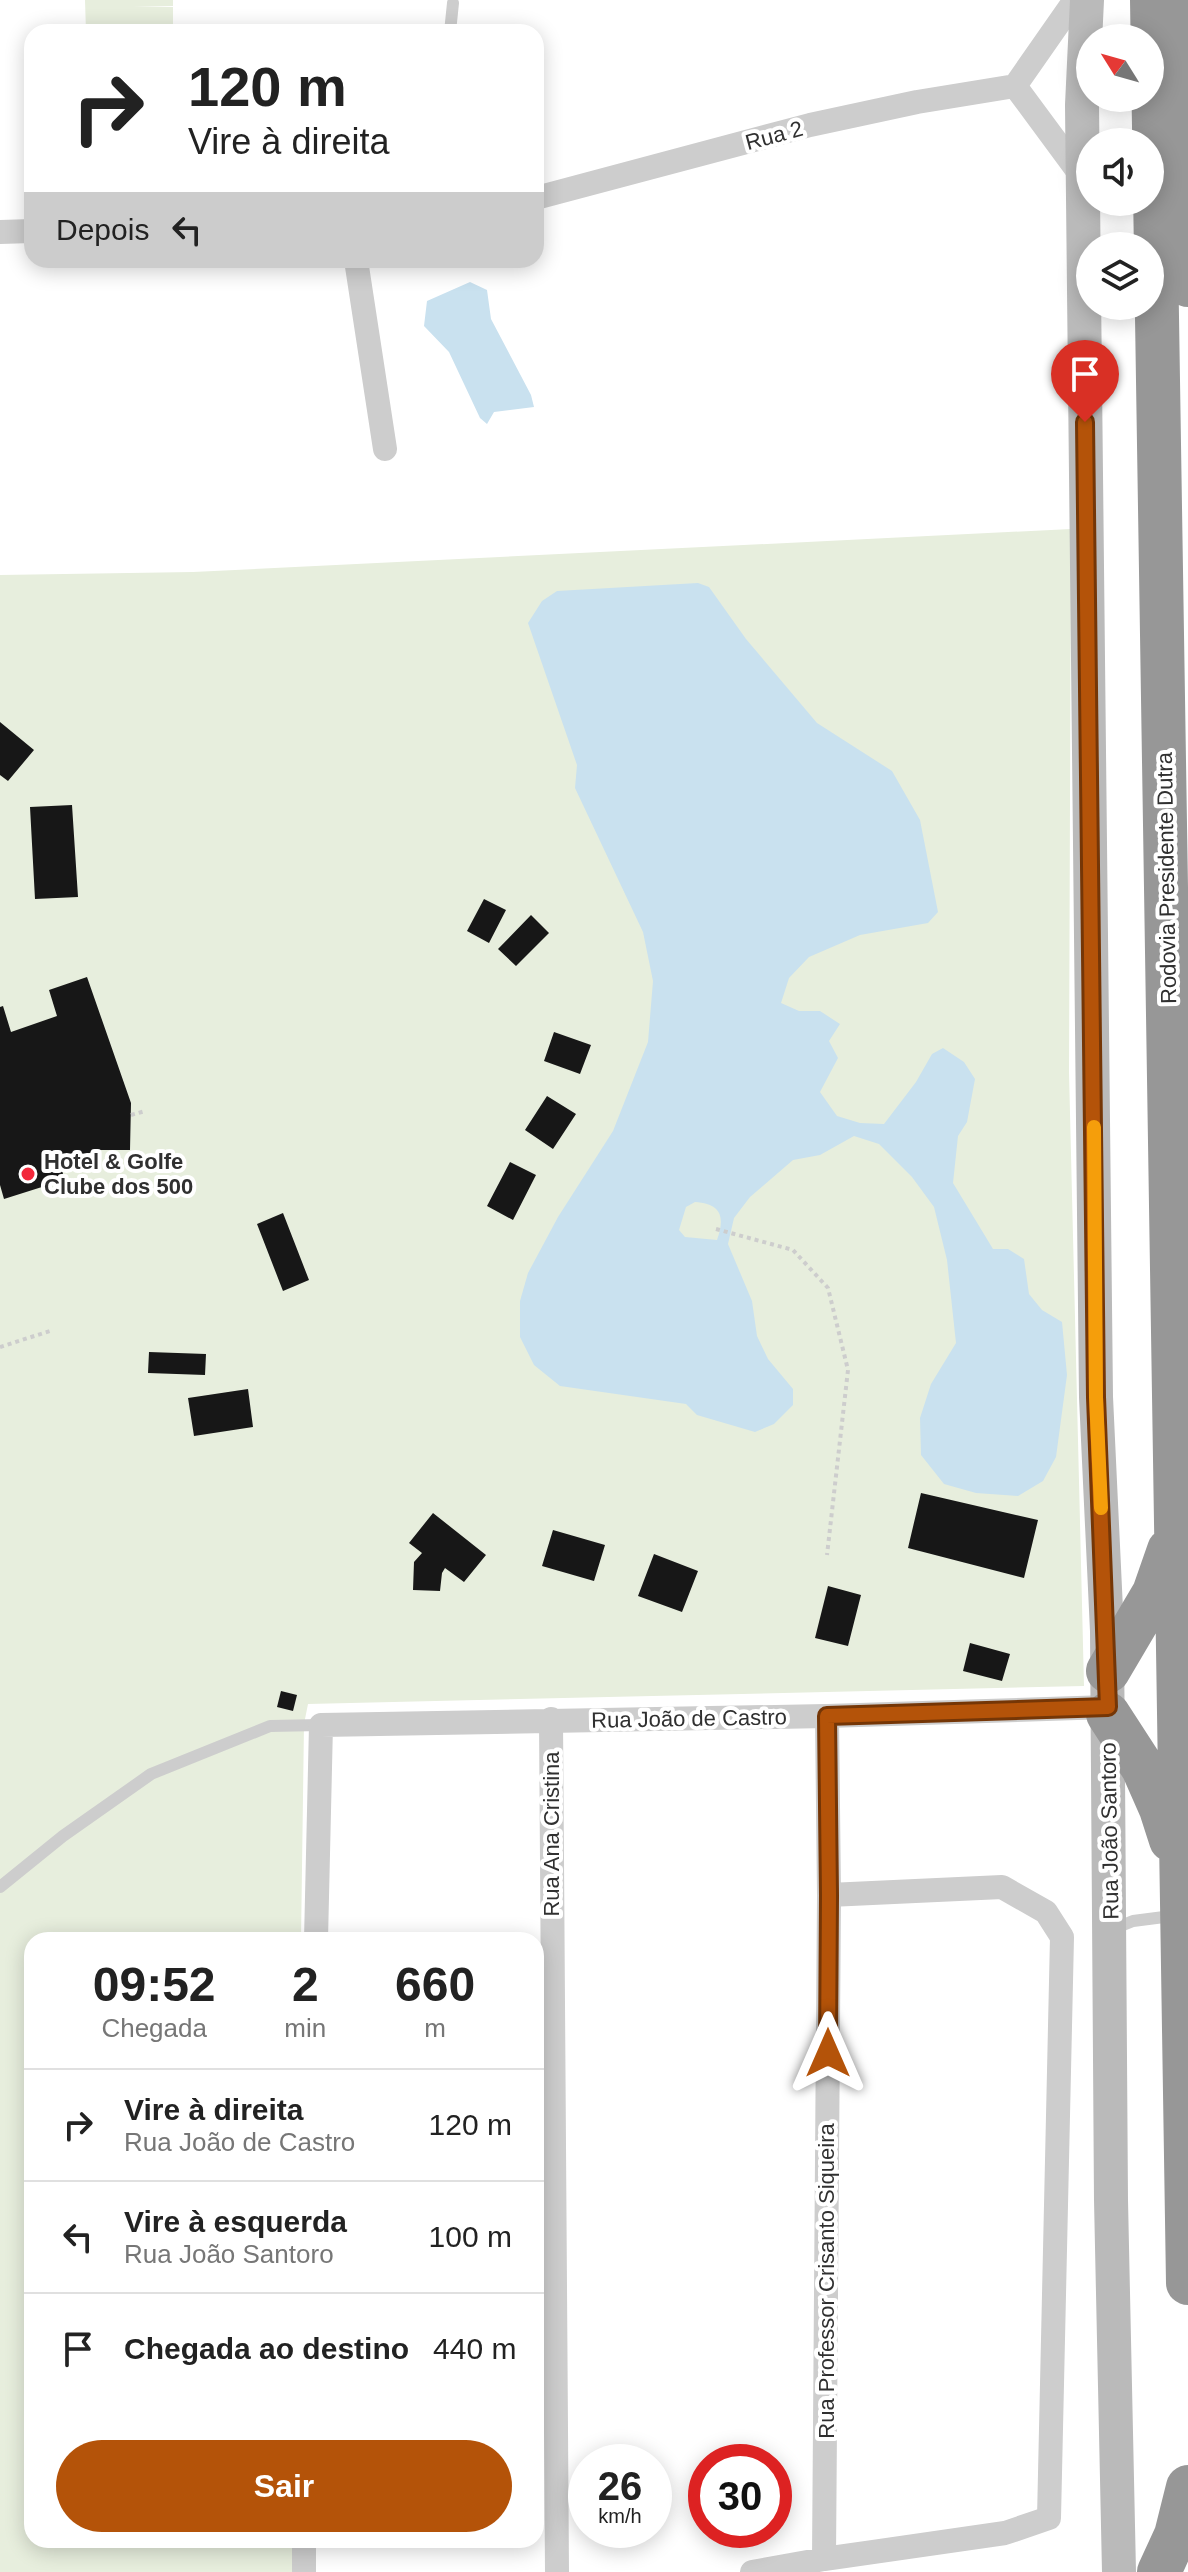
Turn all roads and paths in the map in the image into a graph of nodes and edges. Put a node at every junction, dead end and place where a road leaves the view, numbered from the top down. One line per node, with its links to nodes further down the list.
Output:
1 (1075, 0): 7 (street)
2 (1087, 0): 8 (street, Rua João Santoro)
3 (1152, 0): 23 (highway, Rodovia Presidente Dutra)
4 (1184, 0): 10 (highway)
5 (453, 3): 6 (lane)
6 (451, 24)
7 (1015, 86): 9 (street); 11 (street, Rua 2)
8 (1082, 128)
9 (1076, 169)
10 (1187, 188): 16 (highway)
11 (544, 196)
12 (1083, 216): 25 (street, Rua João Santoro)
13 (24, 231): 14 (street)
14 (0, 232)
15 (357, 268): 17 (street)
16 (1188, 285)
17 (385, 449)
18 (145, 1111): 19 (path)
19 (131, 1115)
20 (716, 1229): 24 (path)
21 (50, 1331): 22 (path)
22 (0, 1347)
23 (1176, 1529): 25 (highway); 29 (highway, Rodovia Presidente Dutra)
24 (827, 1555)
25 (1108, 1697): 26 (street, Rua João de Castro); 29 (highway); 33 (street, Rua João Santoro)
26 (827, 1716): 27 (street, Rua João de Castro); 31 (street, Rua Professor Crisanto Siqueira)
27 (551, 1719): 28 (street, Rua João de Castro); 40 (street, Rua Ana Cristina)
28 (321, 1725): 30 (lane, Rua João de Castro); 34 (street)
29 (1182, 1875): 35 (highway, Rodovia Presidente Dutra)
30 (0, 1887)
31 (829, 1895): 38 (street, Rua Professor Crisanto Siqueira); 38 (street)
32 (1164, 1917): 33 (lane)
33 (1110, 1930): 42 (street, Rua João Santoro)
34 (316, 1932)
35 (1188, 2283)
36 (1188, 2487): 43 (highway)
37 (304, 2548): 39 (street)
38 (824, 2559): 41 (street)
39 (304, 2572)
40 (557, 2572)
41 (752, 2572)
42 (1119, 2572)
43 (1159, 2572)

